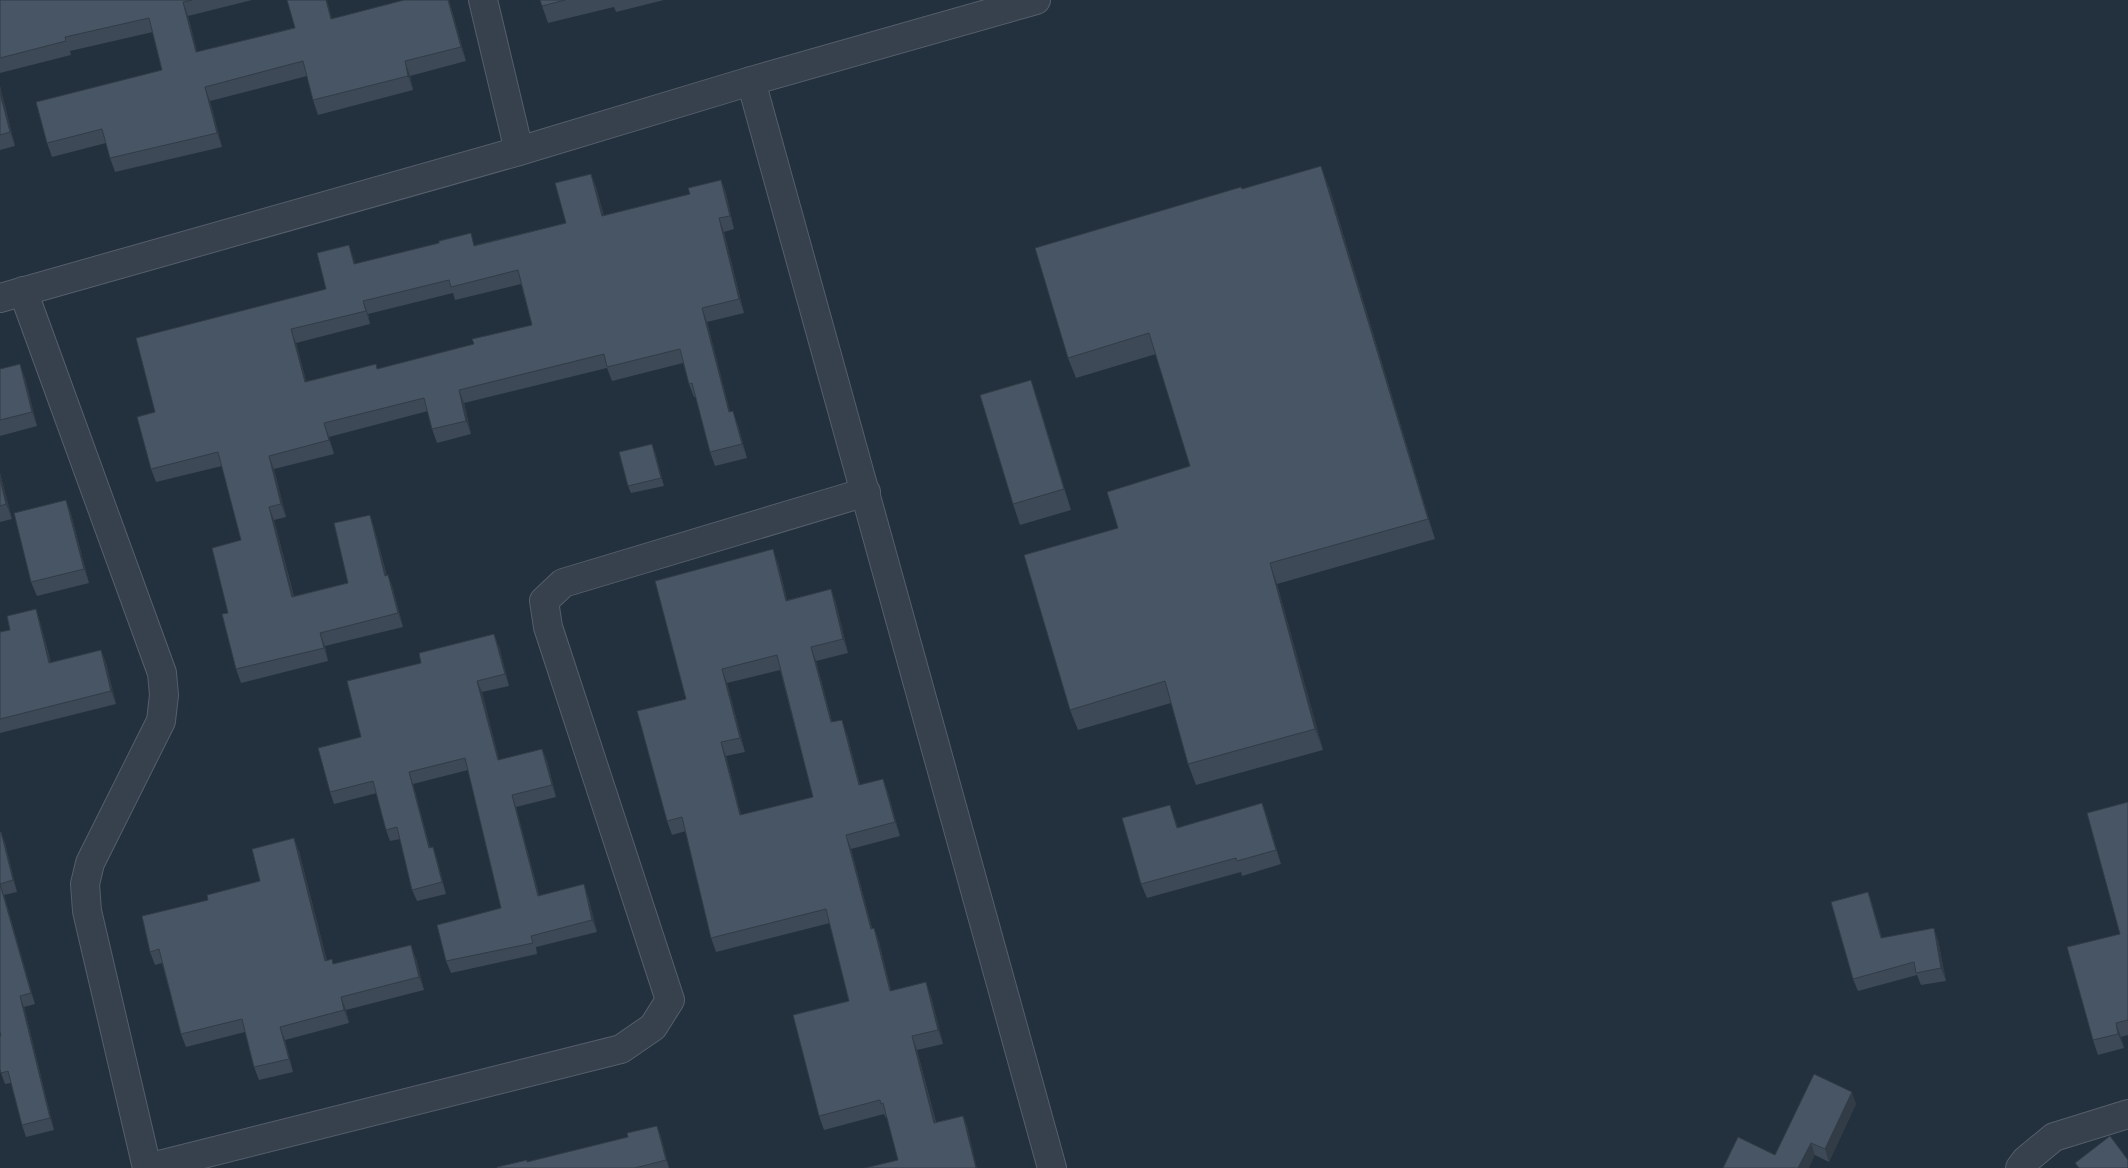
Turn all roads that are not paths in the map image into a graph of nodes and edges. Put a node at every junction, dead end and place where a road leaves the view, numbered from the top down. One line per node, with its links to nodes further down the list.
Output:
1 (483, 0): 4 (street)
2 (1036, 0): 3 (street)
3 (751, 81): 4 (street); 6 (street)
4 (519, 151): 5 (street)
5 (11, 294): 8 (street)
6 (866, 492): 8 (street); 9 (street)
7 (2128, 1114): 10 (street)
8 (147, 1168)
9 (1052, 1168)
10 (2020, 1168)

